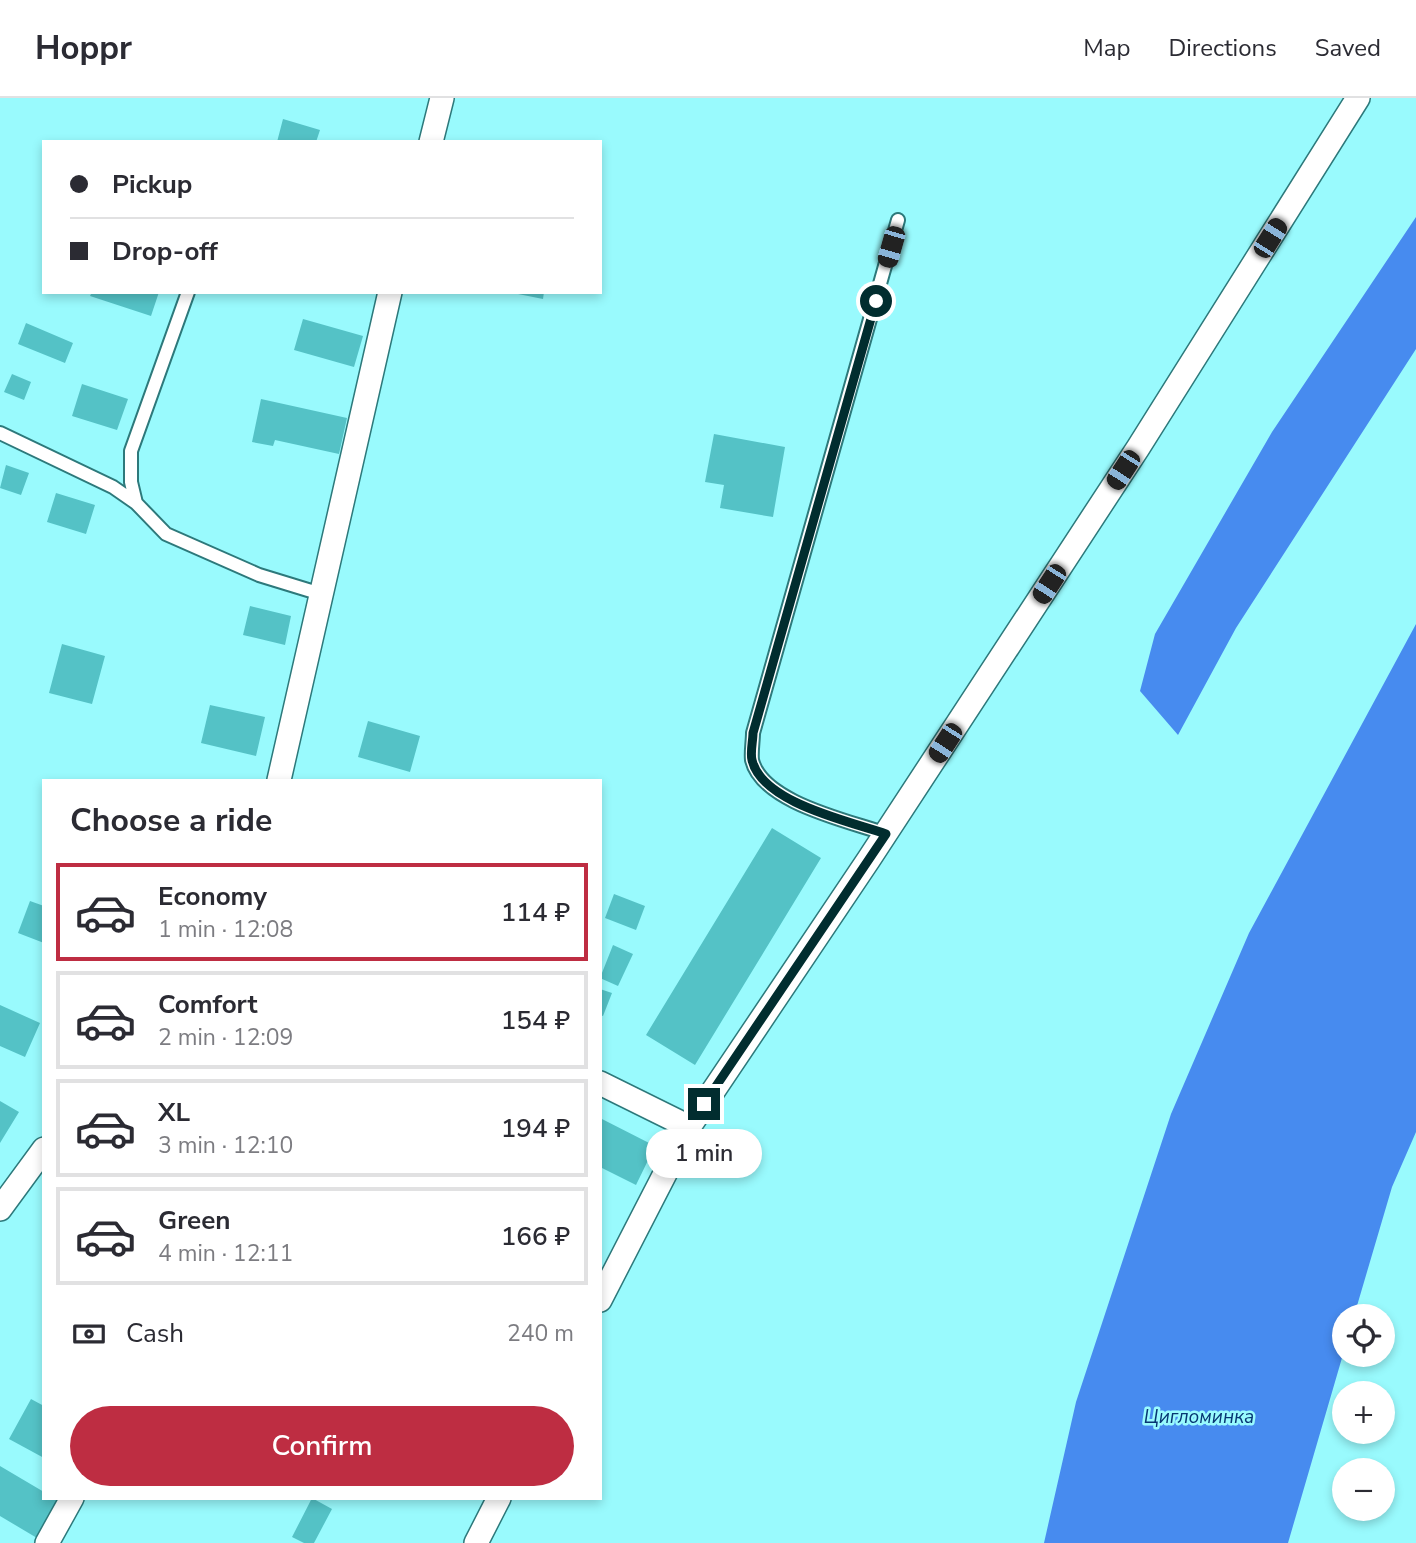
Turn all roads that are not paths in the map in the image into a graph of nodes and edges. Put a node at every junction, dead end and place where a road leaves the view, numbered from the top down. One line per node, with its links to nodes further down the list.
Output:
1 (442, 98): 3 (street)
2 (1358, 98): 11 (street)
3 (432, 140)
4 (898, 220): 11 (lane)
5 (187, 294): 8 (lane)
6 (390, 294): 9 (street)
7 (0, 433): 8 (lane)
8 (136, 503): 9 (lane)
9 (321, 594): 10 (street)
10 (279, 779)
11 (886, 834): 13 (street)
12 (602, 1084): 13 (street)
13 (689, 1127): 16 (street)
14 (42, 1152): 15 (street)
15 (0, 1209)
16 (602, 1296)
17 (71, 1500): 19 (street)
18 (498, 1500): 20 (street)
19 (47, 1543)
20 (476, 1543)

